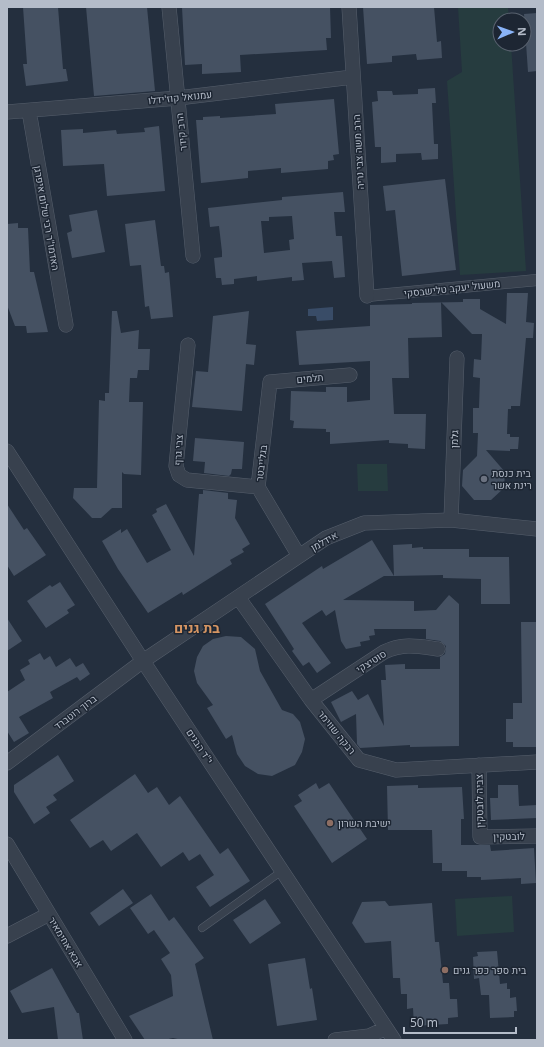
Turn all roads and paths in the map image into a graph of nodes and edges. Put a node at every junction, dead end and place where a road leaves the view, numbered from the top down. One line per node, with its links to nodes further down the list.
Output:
1 (169, 7): 4 (street, הרב קידר)
2 (349, 7): 3 (street, הרב משה צבי נריה)
3 (353, 77): 4 (street, עמנואל קוז'ידלו); 9 (street, הרב משה צבי נריה)
4 (178, 98): 5 (street, עמנואל קוז'ידלו); 7 (street, הרב קידר)
5 (28, 111): 6 (street, עמנואל קוז'ידלו); 10 (street, האדמו"ר רבי שלום איפרגן)
6 (7, 112)
7 (193, 256)
8 (537, 280): 9 (street, משעול יעקב טלישבסקי)
9 (367, 296)
10 (66, 325)
11 (188, 345): 16 (street, צבי גרף)
12 (457, 358): 17 (street, גלמן)
13 (350, 375): 14 (street, תלמים)
14 (270, 382): 16 (street, בגלייבטר)
15 (7, 452): 22 (street, י"ד הבנים)
16 (258, 487): 19 (street, בגלייבטר)
17 (451, 520): 18 (street, אידלמן); 19 (street, אידלמן)
18 (537, 529)
19 (299, 556): 20 (street, אידלמן)
20 (238, 597): 22 (street, אידלמן); 23 (street, רבקה שווימר)
21 (438, 649): 23 (street, סוטיצקי)
22 (143, 661): 24 (street, ברוך רוטברד); 30 (street, י"ד הבנים)
23 (311, 700): 26 (street, רבקה שווימר)
24 (7, 762)
25 (537, 762): 26 (street, רבקה שווימר)
26 (479, 765): 28 (street, צביה לובטקין)
27 (537, 836): 28 (street, לובטקין)
28 (480, 837)
29 (7, 844): 31 (street, אבא אחימאיר)
30 (282, 871): 32 (lane); 34 (street, י"ד הבנים)
31 (49, 914): 33 (street); 35 (street, אבא אחימאיר)
32 (202, 928)
33 (7, 936)
34 (386, 1028): 36 (street); 37 (street, י"ד הבנים)
35 (125, 1040)
36 (336, 1040)
37 (394, 1040)

